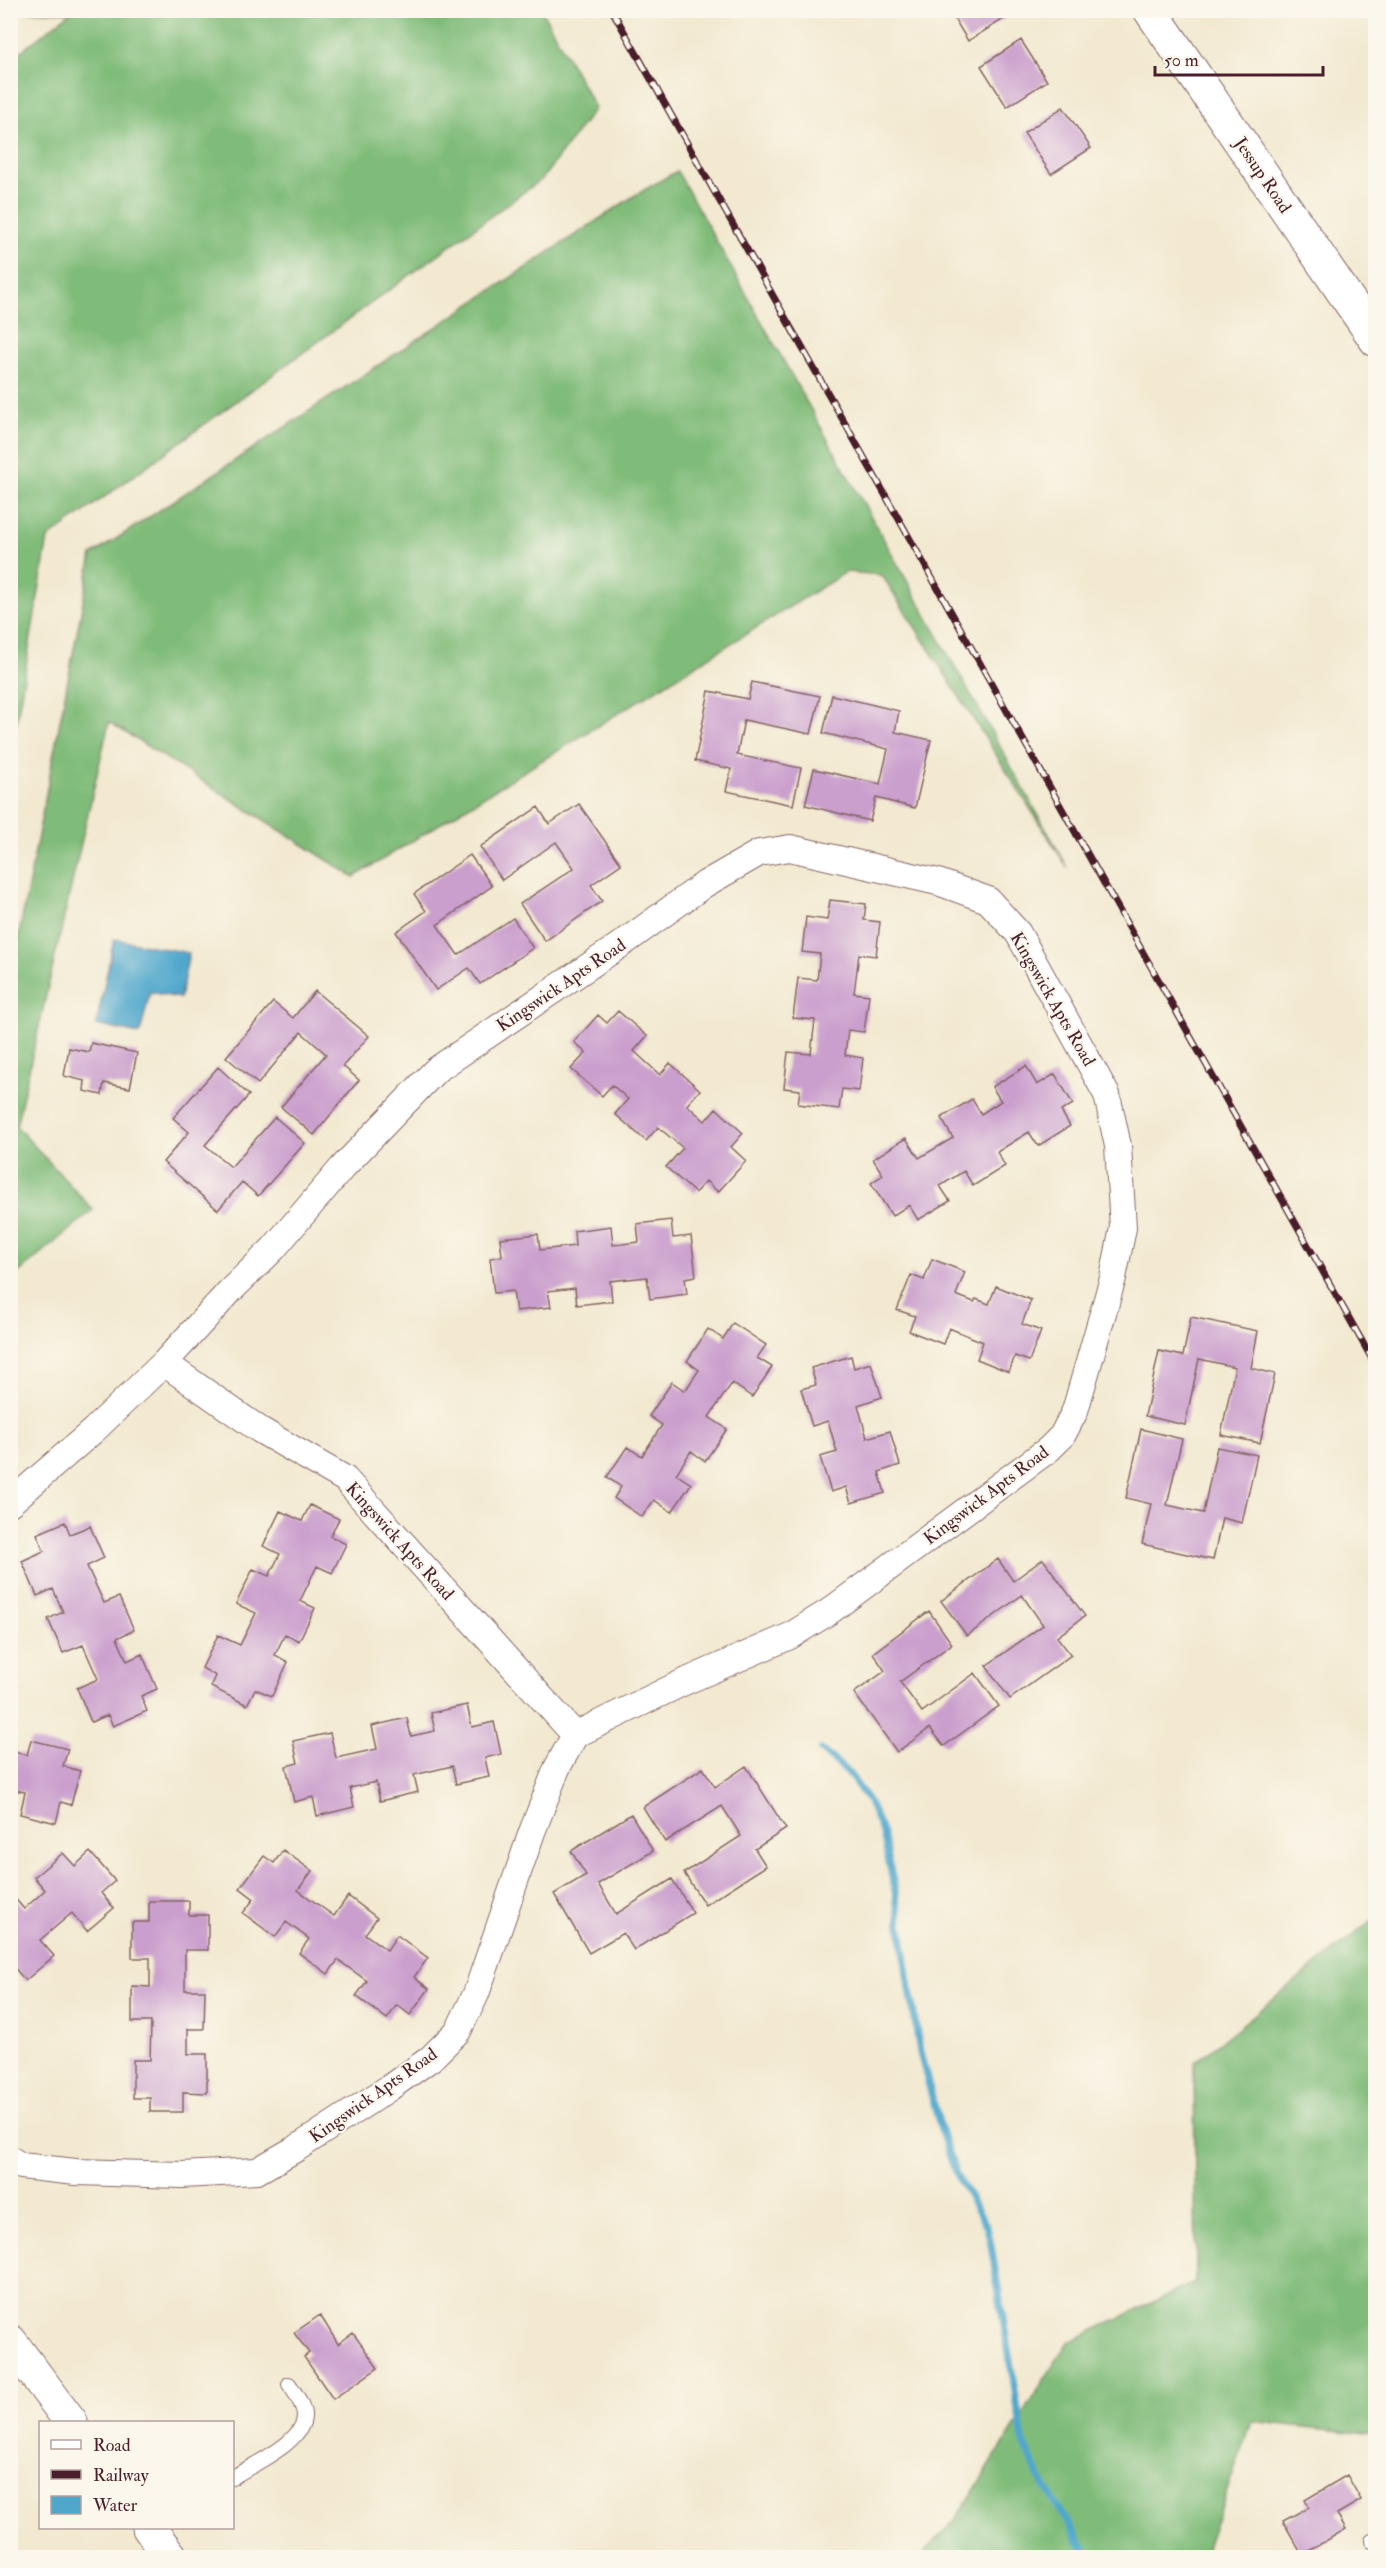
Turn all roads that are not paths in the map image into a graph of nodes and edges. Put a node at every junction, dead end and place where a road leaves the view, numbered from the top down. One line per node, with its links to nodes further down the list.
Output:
1 (1150, 10): 2 (street, Jessup Road)
2 (1376, 340)
3 (164, 1363): 4 (street, Kingswick Apts Road); 5 (street, Kingswick Apts Road); 5 (street, Kingswick Apts Road)
4 (10, 1503)
5 (575, 1736): 6 (street, Kingswick Apts Road)
6 (10, 2159)
7 (10, 2341): 9 (street)
8 (289, 2384): 10 (lane)
9 (70, 2421)
10 (234, 2477)
11 (152, 2529): 12 (street)
12 (172, 2558)

